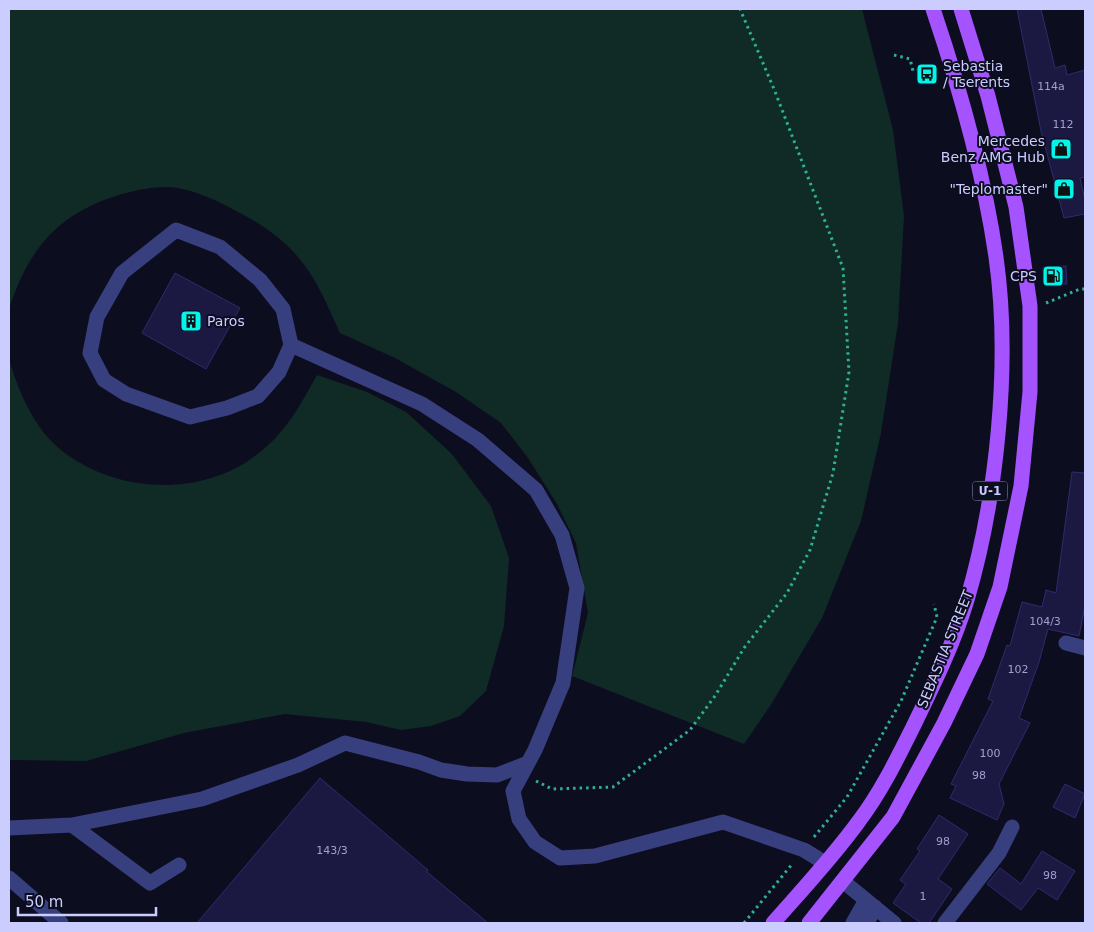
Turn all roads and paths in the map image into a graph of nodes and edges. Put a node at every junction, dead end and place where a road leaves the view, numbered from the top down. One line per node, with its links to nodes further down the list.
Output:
1 (740, 9): 12 (path)
2 (933, 9): 17 (main road, SEBASTIA STREET / Մ-1)
3 (961, 9): 20 (main road, SEBASTIA STREET / Մ-1)
4 (894, 55): 5 (path)
5 (925, 68)
6 (1085, 289): 7 (path)
7 (1043, 304)
8 (292, 345): 8 (street); 12 (street)
9 (934, 604): 16 (path)
10 (1066, 643): 11 (street)
11 (1085, 648)
12 (525, 768): 13 (street); 16 (street)
13 (72, 825): 15 (street); 18 (street)
14 (1012, 827): 29 (street)
15 (9, 828)
16 (804, 850): 17 (street); 23 (path)
17 (825, 863): 24 (main road, SEBASTIA STREET / Մ-1)
18 (179, 865)
19 (9, 878): 22 (street)
20 (844, 882): 21 (street); 25 (main road, SEBASTIA STREET / Մ-1)
21 (870, 904): 26 (street); 27 (street); 28 (street)
22 (61, 923)
23 (744, 923)
24 (773, 923)
25 (809, 923)
26 (853, 923)
27 (867, 923)
28 (894, 923)
29 (945, 923)

